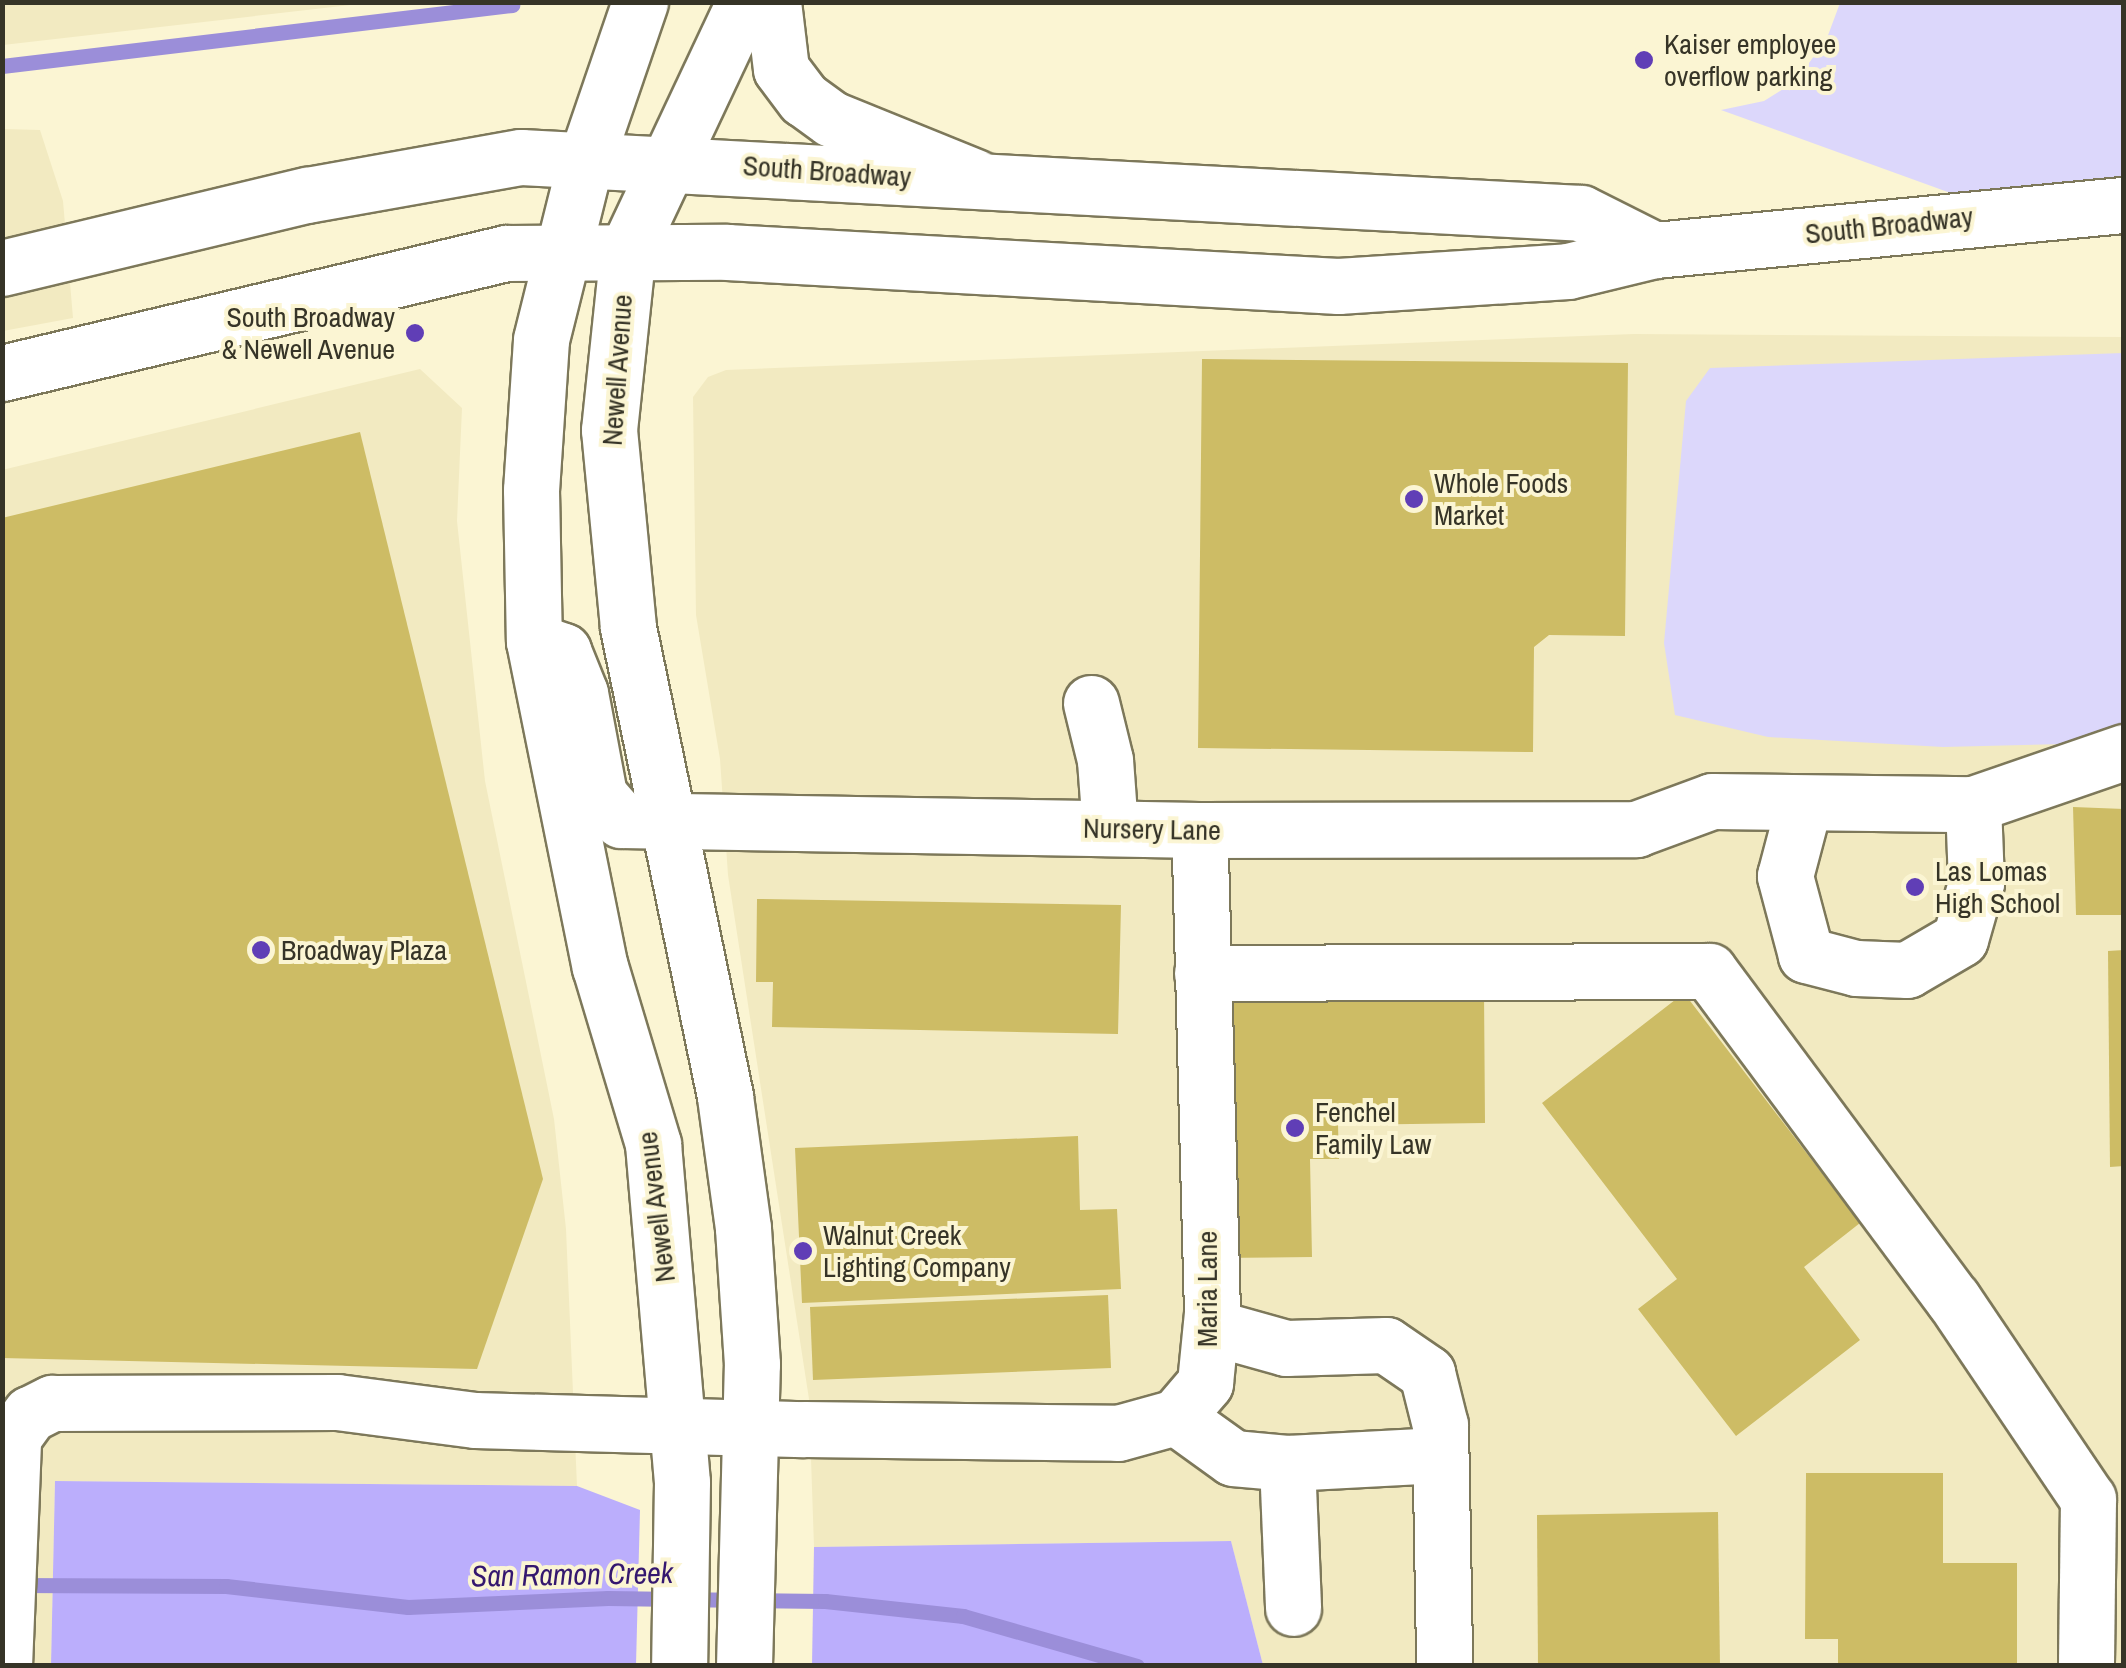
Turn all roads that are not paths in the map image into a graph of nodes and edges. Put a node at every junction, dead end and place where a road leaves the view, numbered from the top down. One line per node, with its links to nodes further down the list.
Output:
1 (640, 2): 5 (street, Newell Avenue)
2 (744, 2): 4 (street, Newell Avenue)
3 (773, 2): 6 (street)
4 (670, 160): 5 (street, South Broadway); 6 (street, South Broadway); 8 (street, Newell Avenue)
5 (584, 163): 9 (street, Newell Avenue); 11 (street, South Broadway)
6 (987, 182): 10 (street, South Broadway)
7 (2124, 206): 10 (street, South Broadway)
8 (628, 249): 9 (street, South Broadway); 10 (street, South Broadway); 18 (street, Newell Avenue)
9 (565, 250): 12 (street, South Broadway); 13 (street, Newell Avenue)
10 (1654, 250)
11 (2, 268)
12 (2, 373)
13 (534, 641): 18 (street); 24 (street, Newell Avenue)
14 (1091, 703): 19 (street)
15 (2124, 752): 17 (street)
16 (1804, 804): 17 (street); 17 (street); 20 (street, Nursery Lane)
17 (1972, 804)
18 (668, 819): 19 (street, Nursery Lane); 25 (street, Newell Avenue)
19 (1110, 828): 20 (street, Nursery Lane)
20 (1199, 830): 21 (street, Maria Lane)
21 (1202, 974): 22 (street, Maria Lane); 33 (street)
22 (1211, 1327): 23 (street, Maria Lane); 26 (street)
23 (1176, 1417): 25 (street); 27 (street)
24 (677, 1423): 25 (street); 29 (street); 30 (street, Newell Avenue)
25 (750, 1428): 31 (street, Newell Avenue)
26 (1440, 1455): 27 (street); 32 (street)
27 (1287, 1463): 28 (street)
28 (1292, 1608)
29 (4, 1666)
30 (679, 1666)
31 (744, 1666)
32 (1444, 1666)
33 (2086, 1666)

